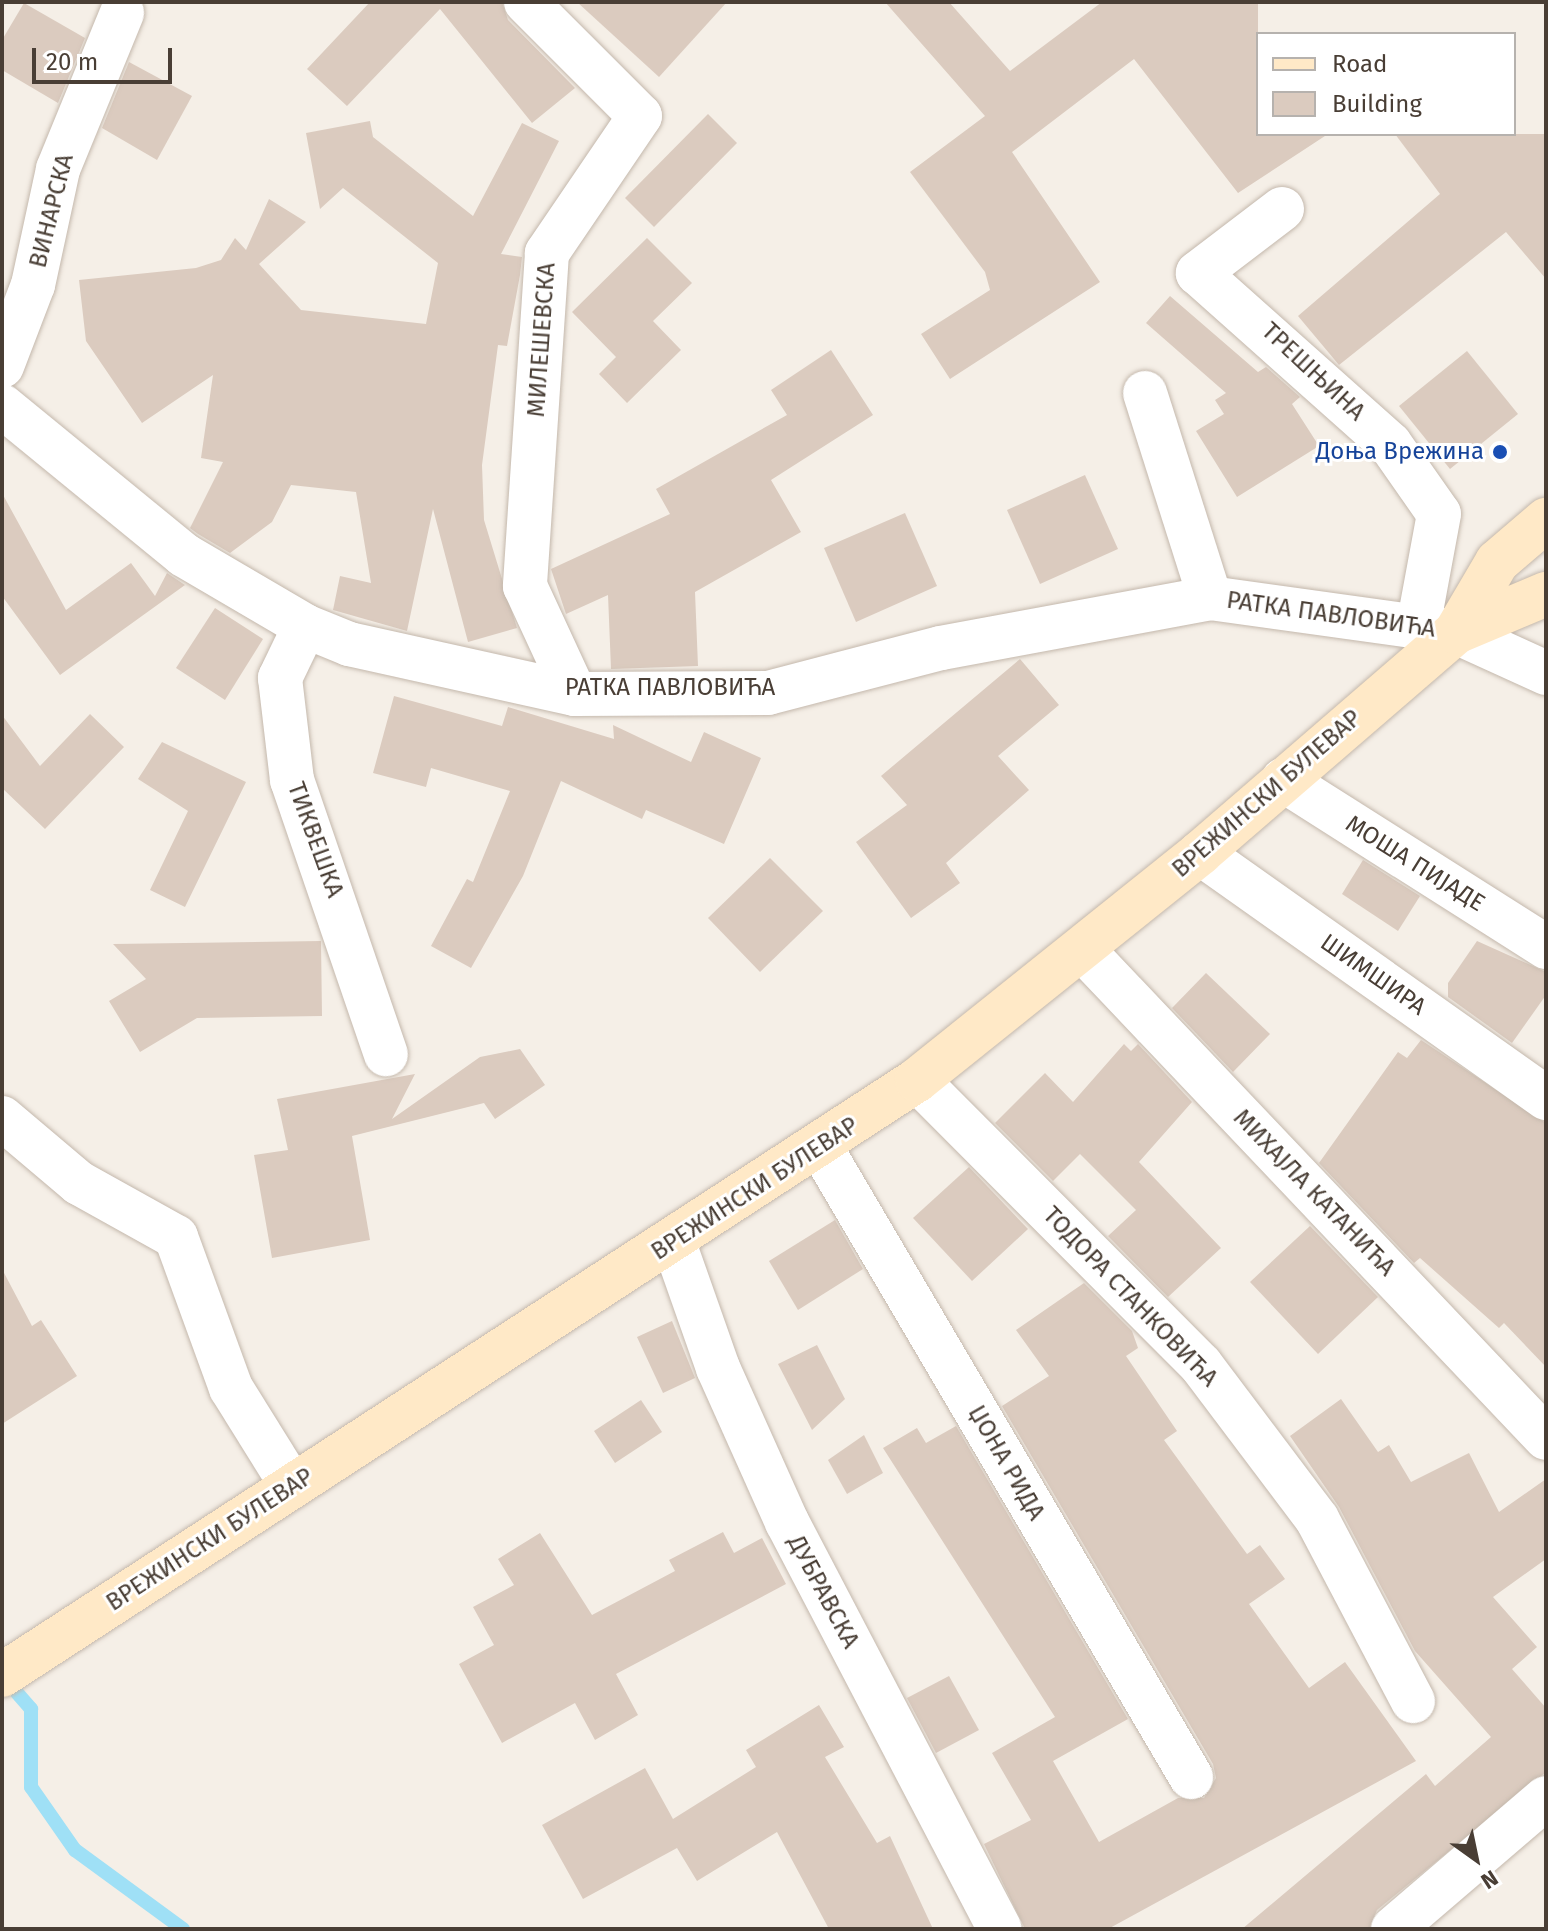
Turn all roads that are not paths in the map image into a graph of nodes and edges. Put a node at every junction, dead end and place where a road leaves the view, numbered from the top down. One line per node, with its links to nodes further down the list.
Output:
1 (526, 2): 13 (street, МИЛЕШЕВСКА)
2 (122, 13): 4 (street, ВИНАРСКА)
3 (1282, 209): 11 (street, ТРЕШЊИНА)
4 (2, 366)
5 (1145, 393): 9 (street)
6 (2, 406): 10 (street, РАТКА ПАВЛОВИЋА)
7 (1546, 520): 11 (main road, ВРЕЖИНСКИ БУЛЕВАР)
8 (1546, 594): 11 (main road, ВРЕЖИНСКИ БУЛЕВАР)
9 (1210, 598): 11 (street, РАТКА ПАВЛОВИЋА); 13 (street, РАТКА ПАВЛОВИЋА)
10 (305, 626): 13 (street, РАТКА ПАВЛОВИЋА); 18 (street, ТИКВЕШКА)
11 (1437, 630): 12 (street, РАТКА ПАВЛОВИЋА); 14 (main road, ВРЕЖИНСКИ БУЛЕВАР)
12 (1546, 673)
13 (575, 694)
14 (1283, 780): 15 (main road, ВРЕЖИНСКИ БУЛЕВАР); 16 (street, МОША ПИЈАДЕ)
15 (1200, 853): 17 (main road, ВРЕЖИНСКИ БУЛЕВАР); 20 (street, ШИМШИРА)
16 (1546, 947)
17 (1082, 949): 19 (main road, ВРЕЖИНСКИ БУЛЕВАР); 24 (street, МИХАЈЛА КАТАНИЋА)
18 (386, 1054)
19 (917, 1080): 22 (main road, ВРЕЖИНСКИ БУЛЕВАР); 27 (street, ТОДОРА СТАНКОВИЋА)
20 (1546, 1098)
21 (2, 1118): 25 (street)
22 (821, 1148): 23 (main road, ВРЕЖИНСКИ БУЛЕВАР); 28 (street, ЏОНА РИДА)
23 (674, 1243): 25 (main road, ВРЕЖИНСКИ БУЛЕВАР); 30 (street, ДУБРАВСКА)
24 (1546, 1438)
25 (292, 1486): 26 (main road, ВРЕЖИНСКИ БУЛЕВАР)
26 (14, 1667)
27 (1413, 1701)
28 (1191, 1777)
29 (1546, 1798): 31 (street)
30 (1000, 1929)
31 (1393, 1929)

